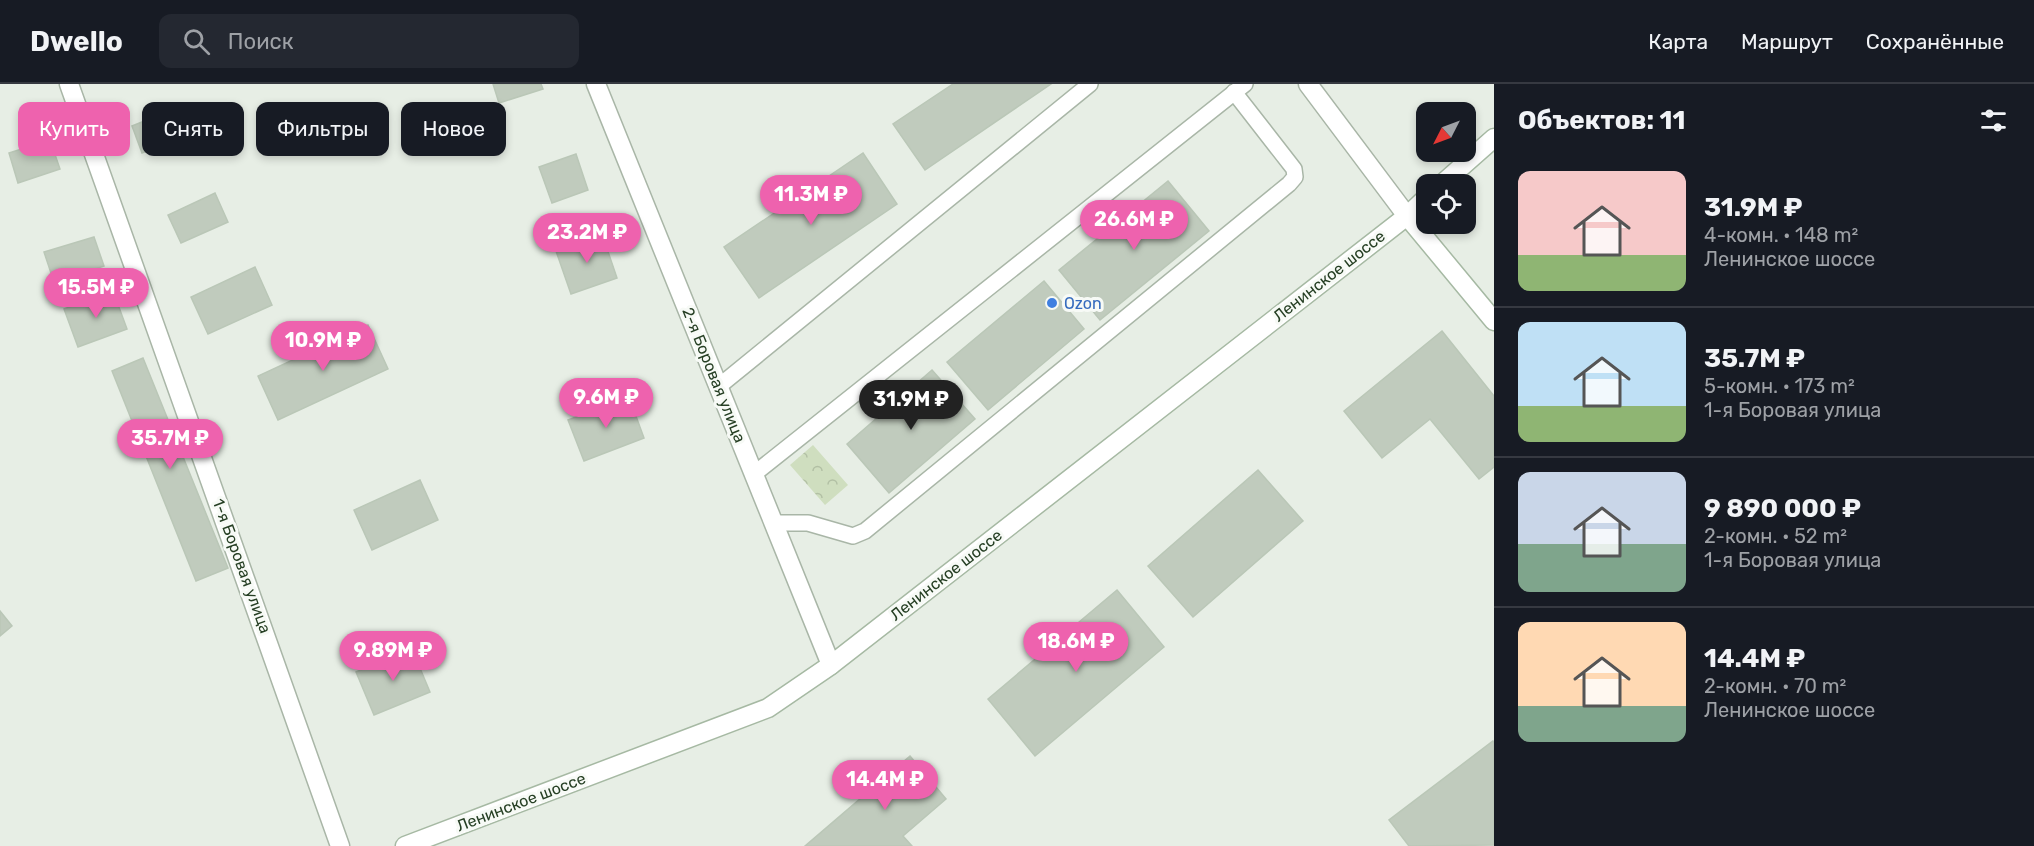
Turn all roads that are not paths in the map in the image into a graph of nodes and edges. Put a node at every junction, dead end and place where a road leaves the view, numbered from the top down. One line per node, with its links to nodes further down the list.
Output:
1 (69, 84): 15 (street, 1-я Боровая улица)
2 (596, 84): 11 (street, 2-я Боровая улица)
3 (1090, 84): 11 (lane)
4 (1308, 84): 9 (street)
5 (1239, 88): 12 (lane); 13 (lane)
6 (1494, 138): 7 (street)
7 (1453, 174)
8 (1416, 207): 9 (street, Ленинское шоссе)
9 (1407, 216): 10 (street); 14 (street, Ленинское шоссе)
10 (1494, 321)
11 (718, 387): 12 (street, 2-я Боровая улица)
12 (754, 474): 13 (street, 2-я Боровая улица)
13 (774, 523): 14 (street, 2-я Боровая улица)
14 (831, 665): 16 (street, Ленинское шоссе)
15 (340, 846)
16 (405, 846)

